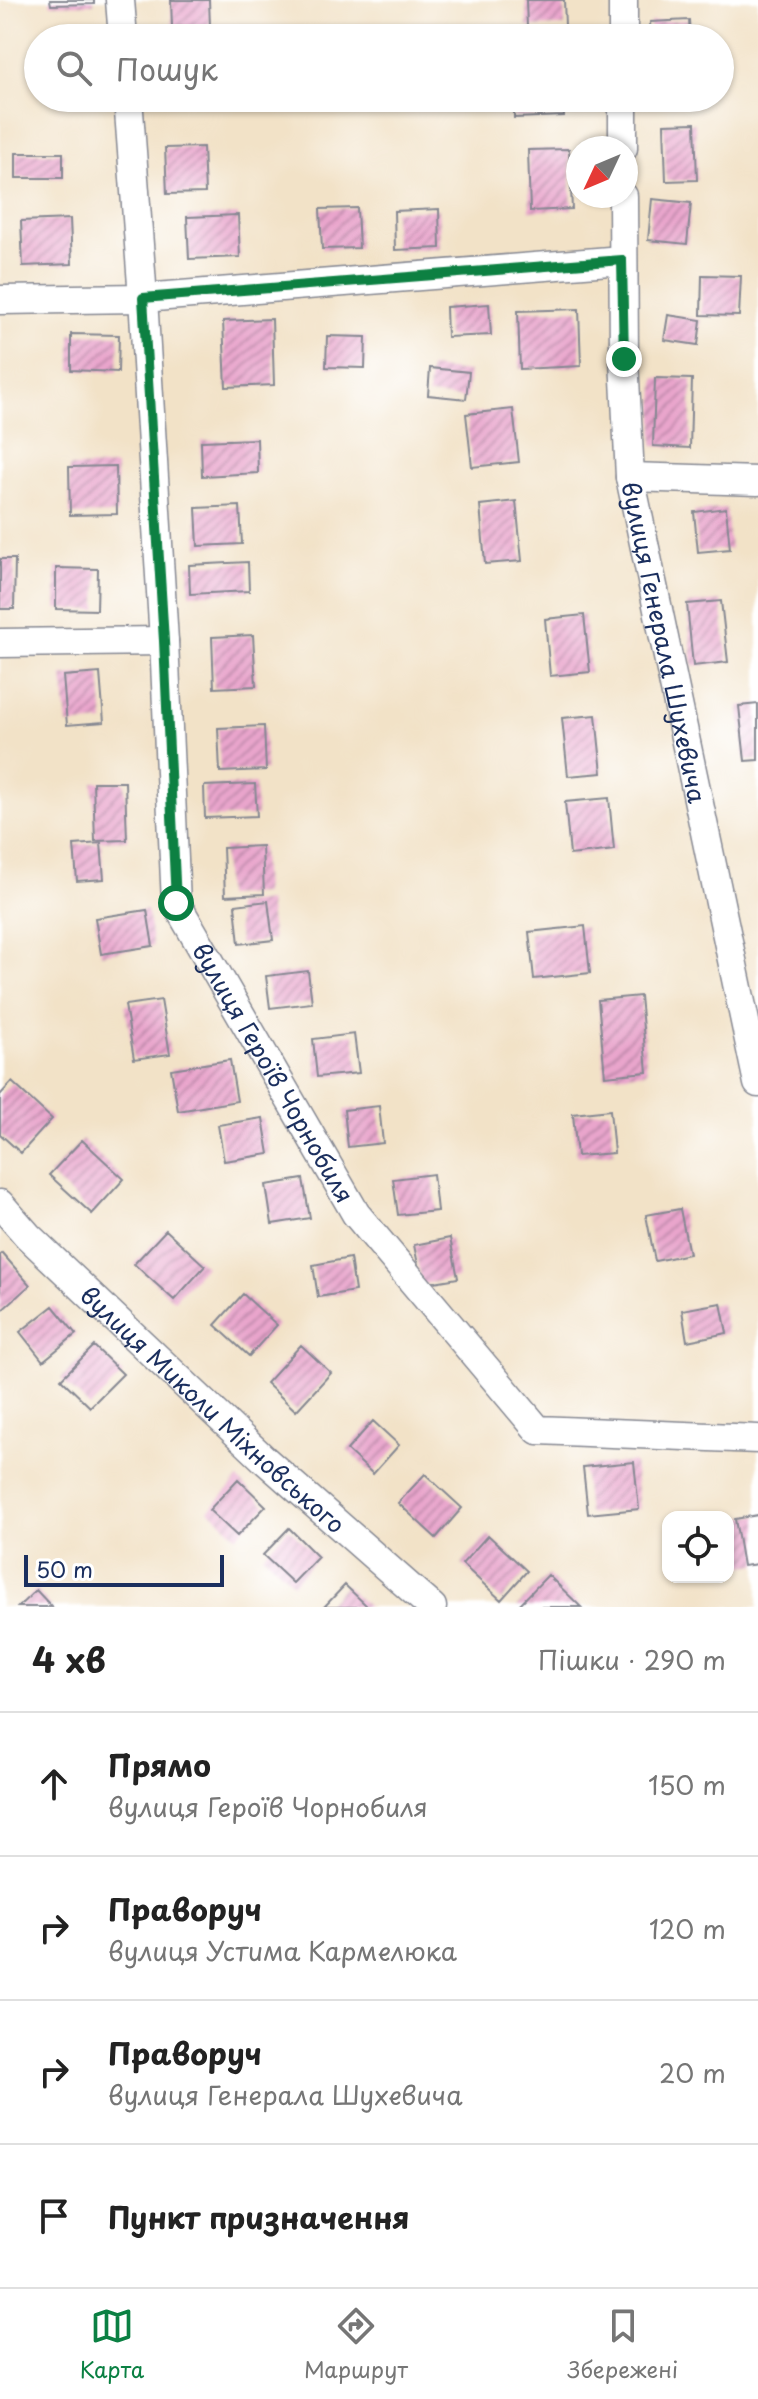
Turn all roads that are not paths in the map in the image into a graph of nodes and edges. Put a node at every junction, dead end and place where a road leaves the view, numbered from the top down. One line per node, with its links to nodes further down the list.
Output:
1 (120, 0): 3 (street)
2 (623, 0): 4 (street)
3 (122, 24)
4 (623, 24)
5 (129, 112): 10 (street, вулиця Героїв Чорнобиля)
6 (623, 112): 7 (street)
7 (623, 136)
8 (623, 208): 9 (street, вулиця Генерала Шухевича)
9 (622, 260): 10 (street); 12 (street, вулиця Генерала Шухевича)
10 (143, 298): 11 (street); 14 (street, вулиця Героїв Чорнобиля)
11 (0, 300)
12 (630, 477): 13 (street); 16 (street, вулиця Генерала Шухевича)
13 (758, 481)
14 (164, 641): 15 (street); 18 (street, вулиця Героїв Чорнобиля)
15 (0, 643)
16 (758, 1083)
17 (0, 1204): 19 (street, вулиця Миколи Міхновського)
18 (758, 1439)
19 (432, 1607)

